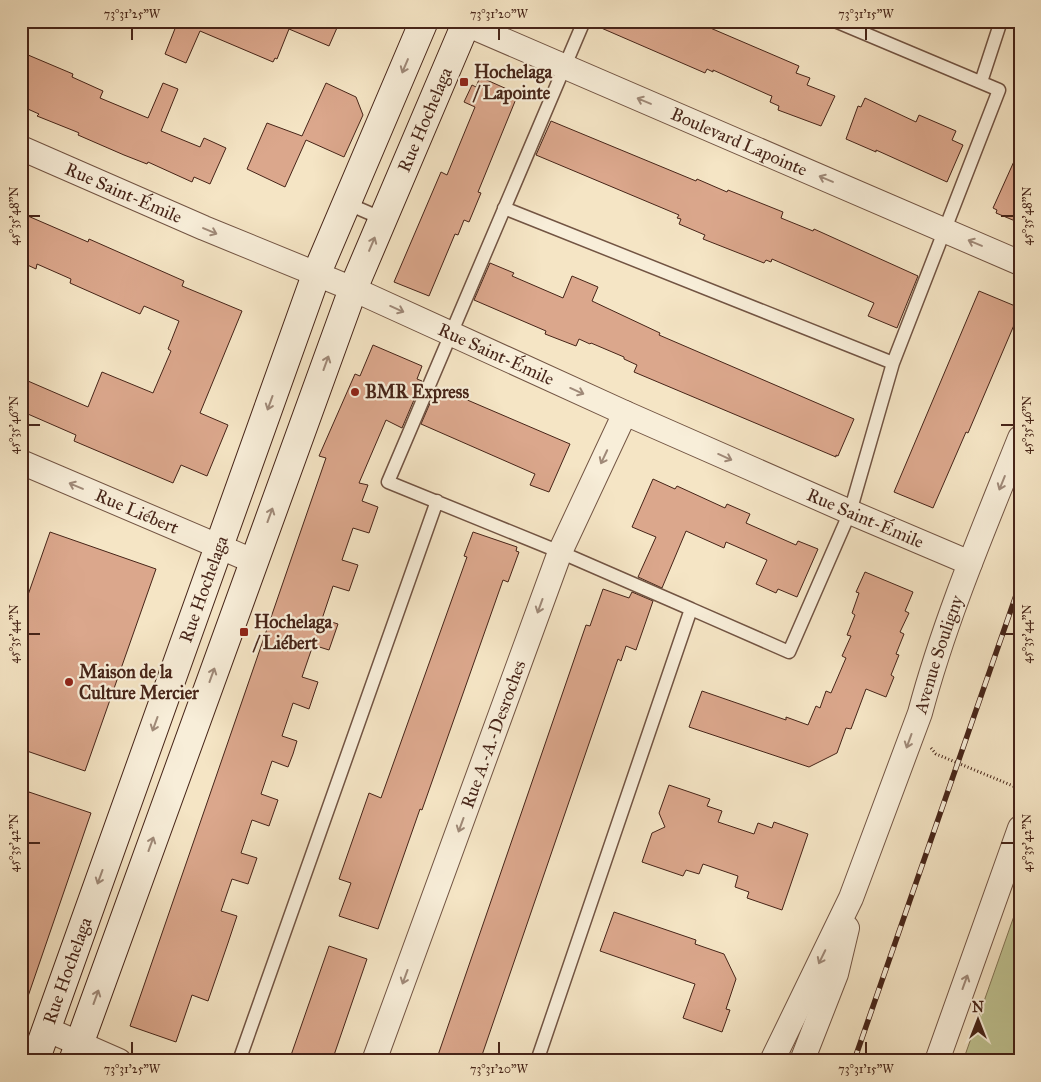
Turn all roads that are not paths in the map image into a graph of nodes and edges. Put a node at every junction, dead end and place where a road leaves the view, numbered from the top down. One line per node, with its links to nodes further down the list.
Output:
1 (424, 21): 9 (main road, Rue Hochelaga, one-way to 9)
2 (584, 21): 6 (lane)
3 (835, 21): 7 (lane)
4 (1001, 21): 7 (lane)
5 (464, 22): 6 (street, Boulevard Lapointe); 11 (main road, Rue Hochelaga)
6 (565, 67): 10 (lane); 12 (street, Boulevard Lapointe, one-way to 6)
7 (981, 82): 12 (lane)
8 (21, 148): 14 (street, Rue Saint-Émile, one-way to 14)
9 (346, 203): 11 (lane); 14 (main road, Rue Hochelaga)
10 (504, 208): 16 (lane); 17 (lane)
11 (383, 219): 15 (main road, Rue Hochelaga, one-way to 11)
12 (944, 230): 13 (street, Boulevard Lapointe, one-way to 12); 17 (lane)
13 (1020, 263)
14 (316, 275): 15 (street, Rue Saint-Émile); 23 (main road, Rue Hochelaga, one-way to 23)
15 (352, 289): 16 (street, Rue Saint-Émile, one-way to 16); 25 (main road, Rue Hochelaga, one-way to 15)
16 (451, 334): 18 (street, Rue Saint-Émile, one-way to 18); 21 (lane)
17 (893, 363): 22 (lane)
18 (625, 413): 22 (street, Rue Saint-Émile, one-way to 22); 24 (street, Rue A.-A.-Desroches, one-way to 24)
19 (1020, 438): 26 (street, Avenue Souligny, one-way to 26)
20 (21, 462): 23 (street, Rue Liébert, one-way to 20)
21 (437, 501): 24 (lane); 34 (lane)
22 (850, 512): 26 (street, Rue Saint-Émile); 27 (lane)
23 (218, 546): 25 (street, Rue Liébert); 30 (main road, Rue Hochelaga, one-way to 30)
24 (560, 552): 27 (lane); 35 (street, Rue A.-A.-Desroches, one-way to 35)
25 (253, 561): 31 (main road, Rue Hochelaga, one-way to 25)
26 (970, 563): 29 (street, Avenue Souligny, one-way to 29)
27 (691, 609): 36 (lane)
28 (1020, 828): 39 (street, one-way to 28)
29 (860, 873): 37 (street, Avenue Souligny, one-way to 37); 38 (street, Avenue Souligny)
30 (46, 1029): 31 (street); 32 (main road, Rue Hochelaga)
31 (76, 1052): 33 (street)
32 (35, 1061)
33 (119, 1061)
34 (240, 1061)
35 (374, 1061)
36 (537, 1061)
37 (772, 1061)
38 (802, 1061)
39 (937, 1061)

